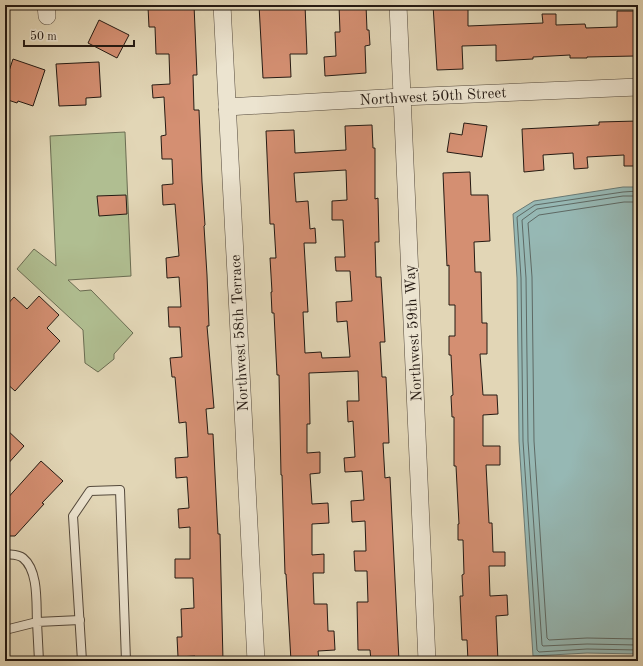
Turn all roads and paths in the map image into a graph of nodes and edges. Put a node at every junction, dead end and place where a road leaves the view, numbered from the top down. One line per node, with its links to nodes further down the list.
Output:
1 (222, 5): 5 (street, Northwest 58th Terrace)
2 (398, 5): 4 (street, Northwest 59th Way)
3 (638, 87): 4 (street, Northwest 50th Street)
4 (402, 97): 5 (street, Northwest 50th Street); 14 (street, Northwest 59th Way)
5 (227, 107): 13 (street, Northwest 58th Terrace)
6 (5, 554): 8 (lane)
7 (80, 620): 8 (lane); 11 (lane); 12 (lane)
8 (37, 622): 9 (lane); 10 (lane)
9 (5, 629)
10 (39, 661)
11 (82, 661)
12 (126, 661)
13 (256, 661)
14 (427, 661)

